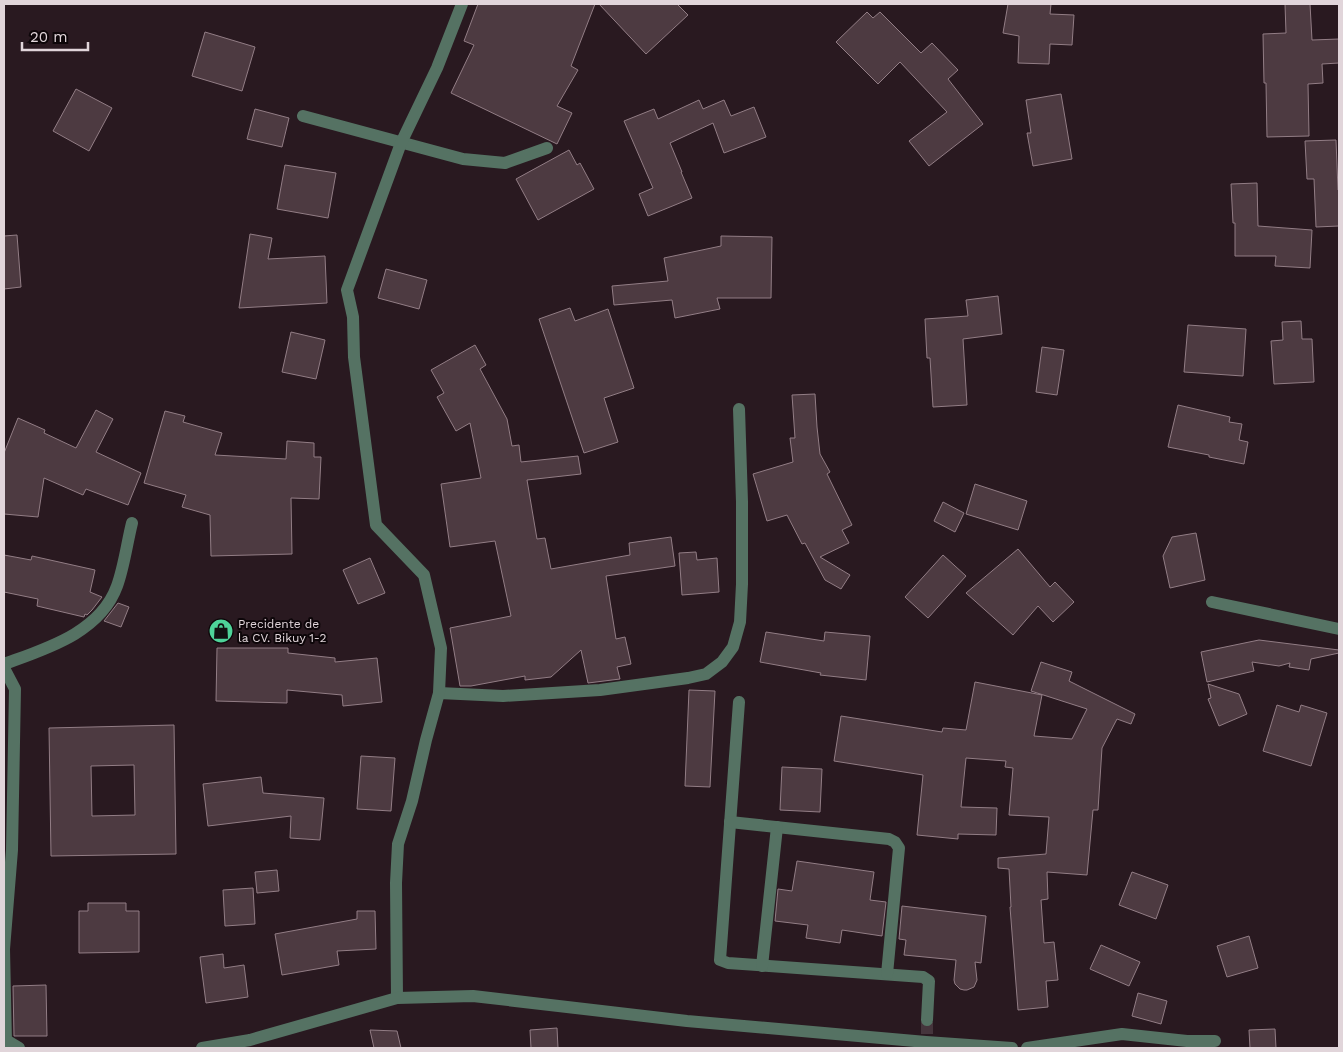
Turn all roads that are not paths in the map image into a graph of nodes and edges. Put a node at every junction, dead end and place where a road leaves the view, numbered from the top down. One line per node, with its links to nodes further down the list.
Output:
1 (462, 4): 3 (street)
2 (303, 116): 3 (street)
3 (401, 143): 4 (street); 10 (street)
4 (547, 148)
5 (739, 409): 10 (street)
6 (132, 523): 9 (street)
7 (1212, 602): 8 (street)
8 (1339, 629)
9 (4, 666): 19 (street)
10 (439, 693): 16 (street)
11 (739, 702): 12 (street)
12 (730, 822): 13 (street); 14 (street)
13 (776, 827): 14 (street); 15 (street)
14 (762, 966): 15 (street)
15 (887, 974): 17 (street)
16 (396, 998): 20 (street); 22 (street)
17 (928, 1020)
18 (1215, 1041): 24 (street)
19 (5, 1042): 21 (street)
20 (932, 1042): 23 (street)
21 (19, 1048)
22 (202, 1048)
23 (1012, 1048)
24 (1027, 1048)

